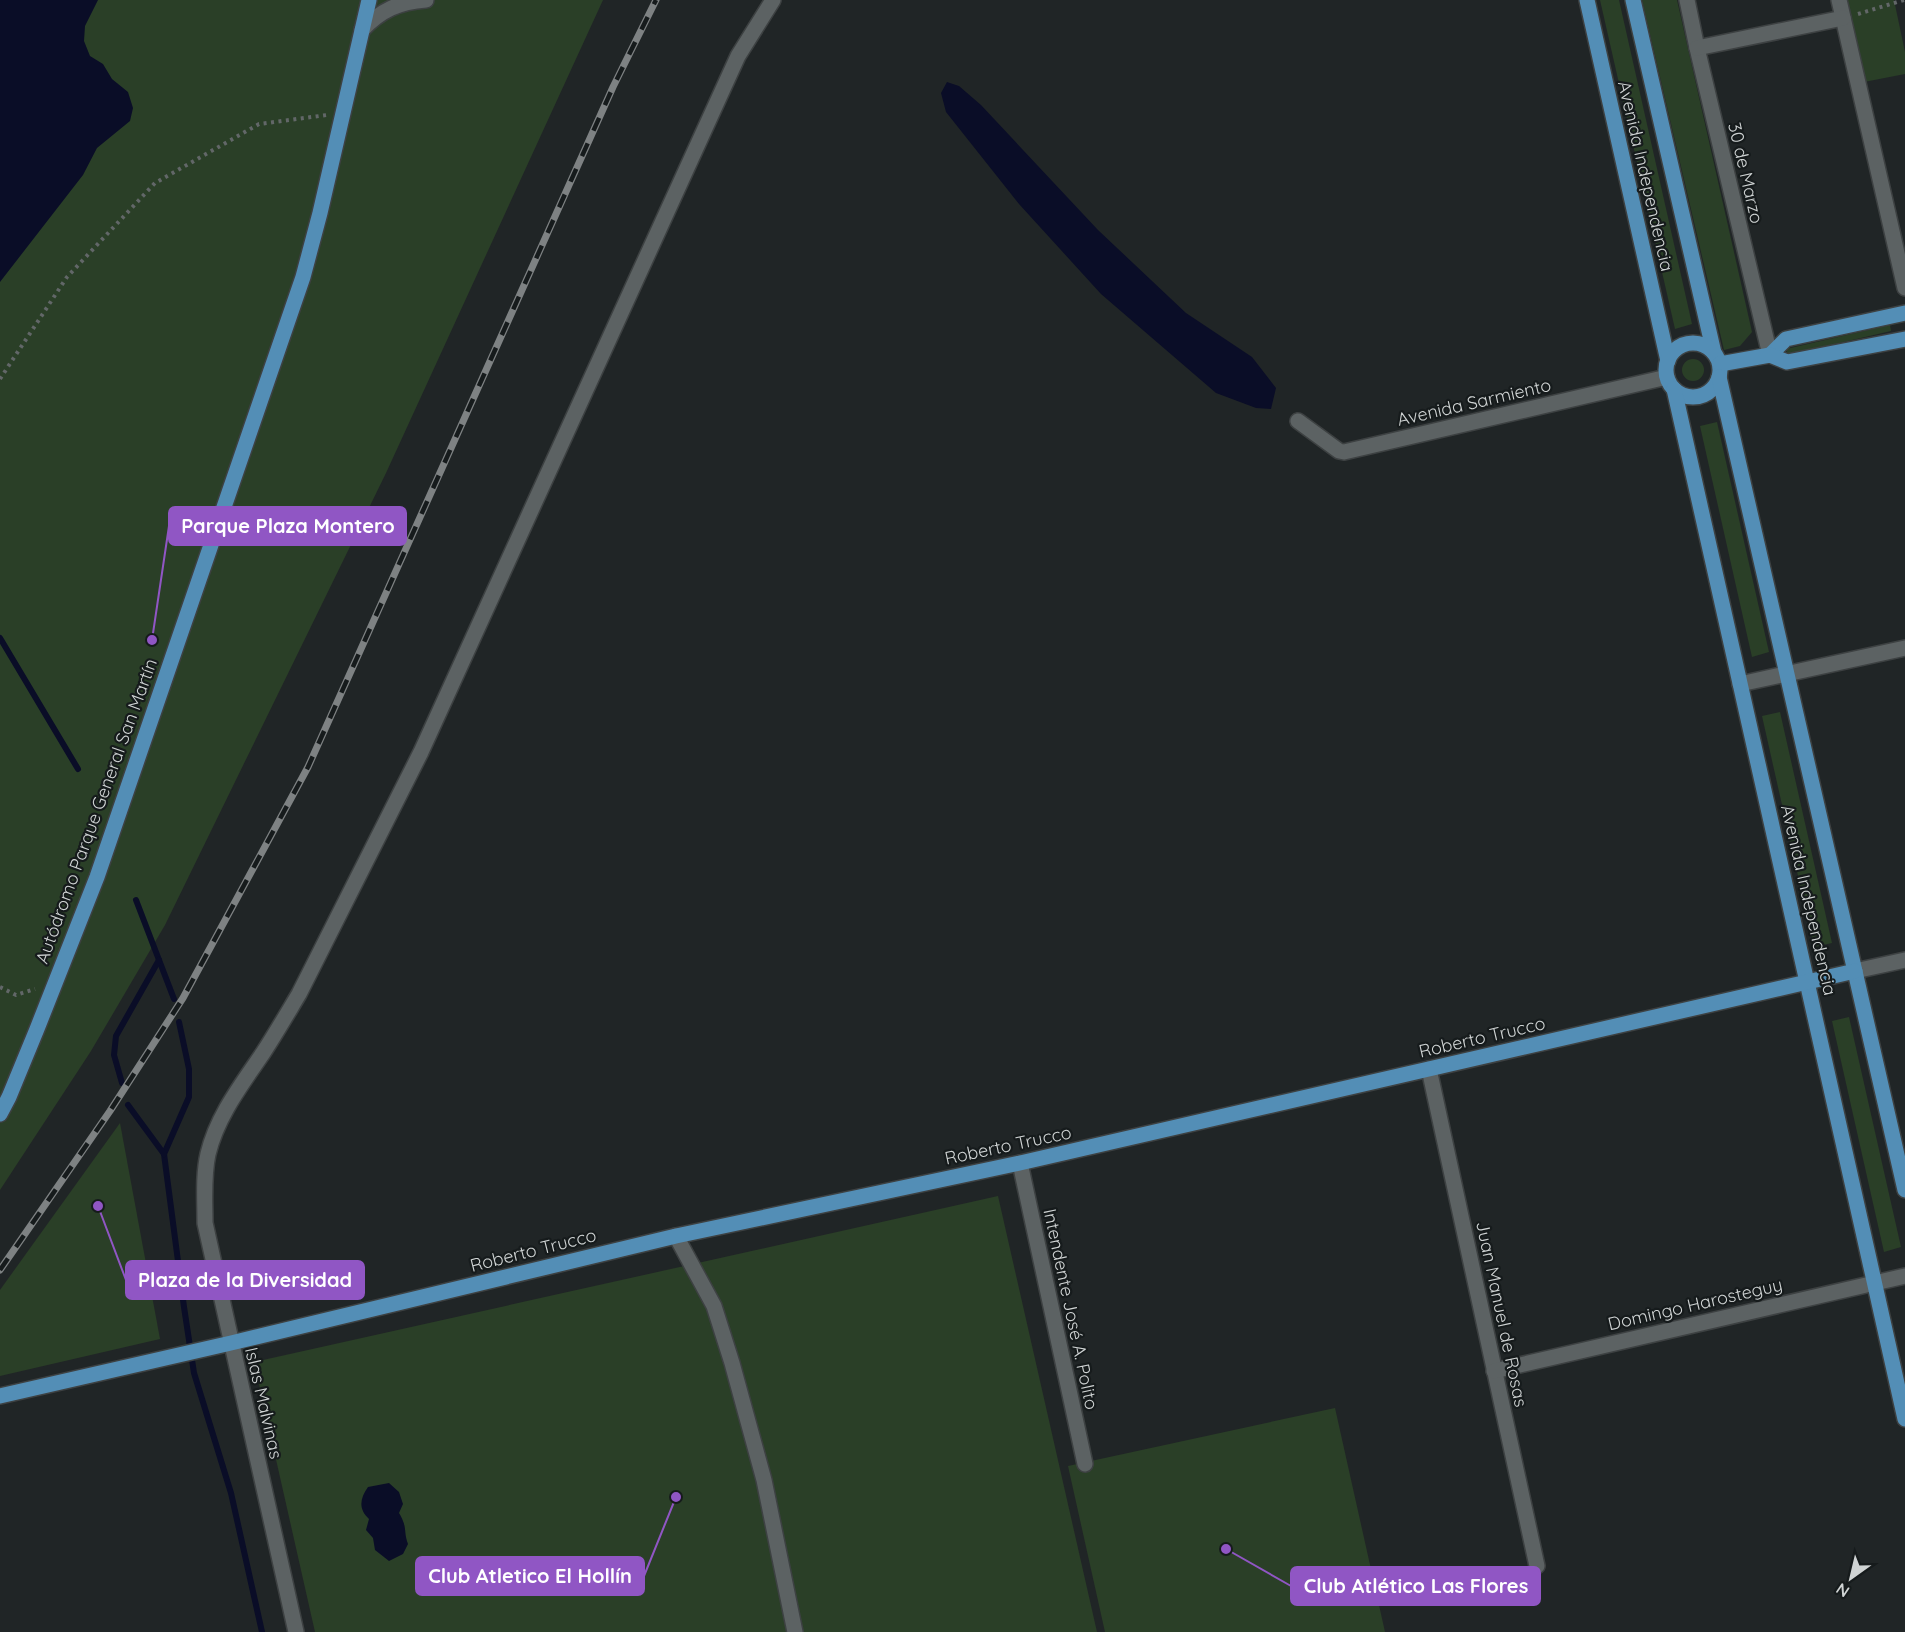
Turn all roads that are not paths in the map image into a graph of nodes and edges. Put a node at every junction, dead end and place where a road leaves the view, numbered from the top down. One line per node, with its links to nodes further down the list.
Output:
1 (369, 0): 9 (main road, Autódromo Parque General San Martín)
2 (415, 0): 9 (street)
3 (772, 0): 32 (street, Islas Malvinas)
4 (1587, 0): 15 (main road, Avenida Independencia)
5 (1633, 0): 16 (main road, Avenida Independencia)
6 (1687, 0): 10 (street, 30 de Marzo)
7 (1839, 0): 8 (street)
8 (1843, 18): 10 (street); 11 (street)
9 (362, 30): 26 (main road, Autódromo Parque General San Martín)
10 (1697, 48): 14 (street, 30 de Marzo)
11 (1905, 288)
12 (1905, 313): 14 (main road)
13 (1905, 339): 14 (main road)
14 (1770, 355): 16 (main road)
15 (1668, 361): 16 (main road); 17 (main road)
16 (1717, 364): 17 (main road); 20 (main road, Avenida Independencia)
17 (1670, 383): 18 (street, Avenida Sarmiento); 21 (main road, Avenida Independencia)
18 (1298, 421)
19 (1905, 648): 20 (street)
20 (1787, 674): 21 (street); 23 (main road, Avenida Independencia)
21 (1740, 684): 24 (main road, Avenida Independencia)
22 (1905, 960): 23 (street)
23 (1855, 971): 24 (main road, Roberto Trucco); 28 (main road, Avenida Independencia)
24 (1807, 983): 25 (main road, Roberto Trucco); 31 (main road, Avenida Independencia)
25 (1429, 1069): 27 (main road, Roberto Trucco); 33 (street, Juan Manuel de Rosas)
26 (0, 1114)
27 (1020, 1163): 29 (main road, Roberto Trucco); 36 (street, Intendente José A. Polito)
28 (1905, 1190)
29 (676, 1236): 32 (main road, Roberto Trucco); 39 (street)
30 (1905, 1276): 31 (street, Domingo Harosteguy)
31 (1874, 1283): 33 (street, Domingo Harosteguy); 35 (main road, Avenida Independencia)
32 (231, 1343): 34 (main road, Roberto Trucco); 38 (street, Islas Malvinas)
33 (1494, 1371): 37 (street, Juan Manuel de Rosas)
34 (0, 1396)
35 (1905, 1419)
36 (1085, 1464)
37 (1537, 1566)
38 (296, 1632)
39 (795, 1632)

